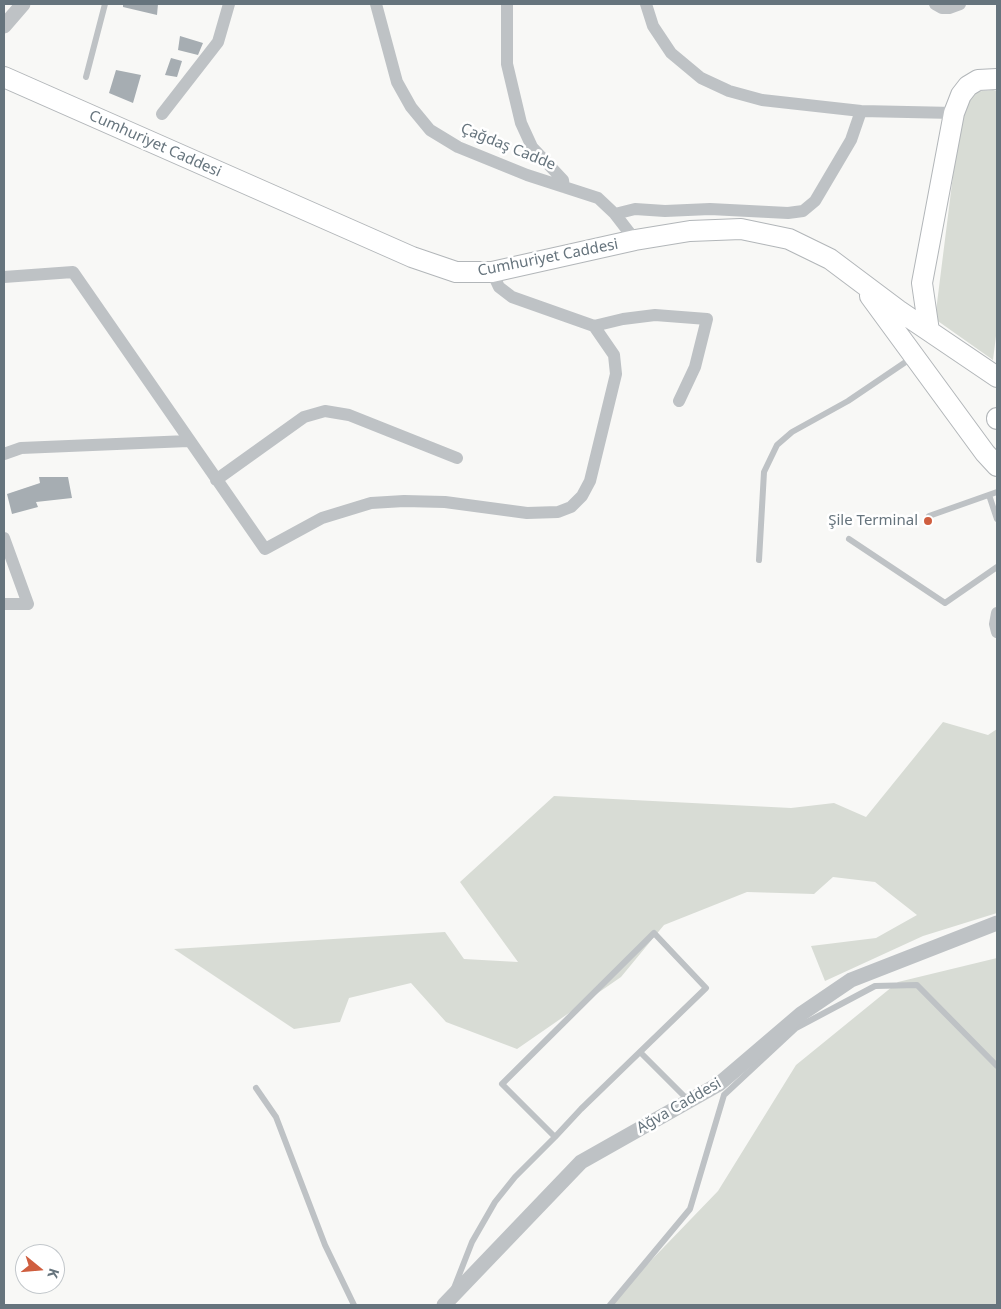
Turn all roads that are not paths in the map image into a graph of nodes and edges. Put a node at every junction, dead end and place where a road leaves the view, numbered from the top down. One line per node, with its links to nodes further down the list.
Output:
1 (23, 4): 9 (street)
2 (105, 4): 11 (lane)
3 (229, 4): 15 (street)
4 (376, 4): 16 (street, Çağdaş Cadde)
5 (507, 4): 16 (street)
6 (646, 4): 13 (street)
7 (935, 4): 8 (street)
8 (960, 4)
9 (4, 26)
10 (4, 77): 19 (main road, Cumhuriyet Caddesi)
11 (86, 77)
12 (997, 79): 14 (main road)
13 (861, 111): 14 (street); 17 (street)
14 (954, 113): 22 (main road)
15 (162, 114)
16 (564, 187): 17 (street, Çağdaş Cadde)
17 (615, 214): 18 (street, Çağdaş Cadde)
18 (635, 240): 19 (main road, Cumhuriyet Caddesi); 21 (main road, Cumhuriyet Caddesi)
19 (492, 272): 24 (street)
20 (4, 277): 29 (street)
21 (859, 280): 23 (main road, Cumhuriyet Caddesi); 26 (main road)
22 (922, 284): 23 (main road); 25 (main road)
23 (898, 310): 25 (main road, Cumhuriyet Caddesi)
24 (594, 326): 28 (street); 33 (street)
25 (929, 331): 27 (main road, Cumhuriyet Caddesi)
26 (914, 356): 32 (main road); 40 (lane)
27 (997, 377)
28 (679, 401)
29 (188, 441): 30 (street); 33 (street)
30 (4, 454)
31 (457, 458): 33 (street)
32 (997, 466)
33 (216, 480)
34 (997, 492): 35 (lane)
35 (989, 495): 36 (lane); 37 (lane)
36 (928, 516)
37 (997, 519)
38 (4, 538): 42 (street)
39 (849, 539): 41 (lane)
40 (759, 560)
41 (997, 567)
42 (4, 604)
43 (997, 613): 44 (street)
44 (997, 632)
45 (997, 923): 49 (street, Ağva Caddesi)
46 (640, 1052): 49 (lane); 50 (lane); 50 (lane)
47 (997, 1066): 53 (lane)
48 (256, 1088): 52 (lane)
49 (689, 1101): 51 (street, Ağva Caddesi)
50 (555, 1137): 51 (lane)
51 (447, 1303)
52 (354, 1305)
53 (610, 1305)

